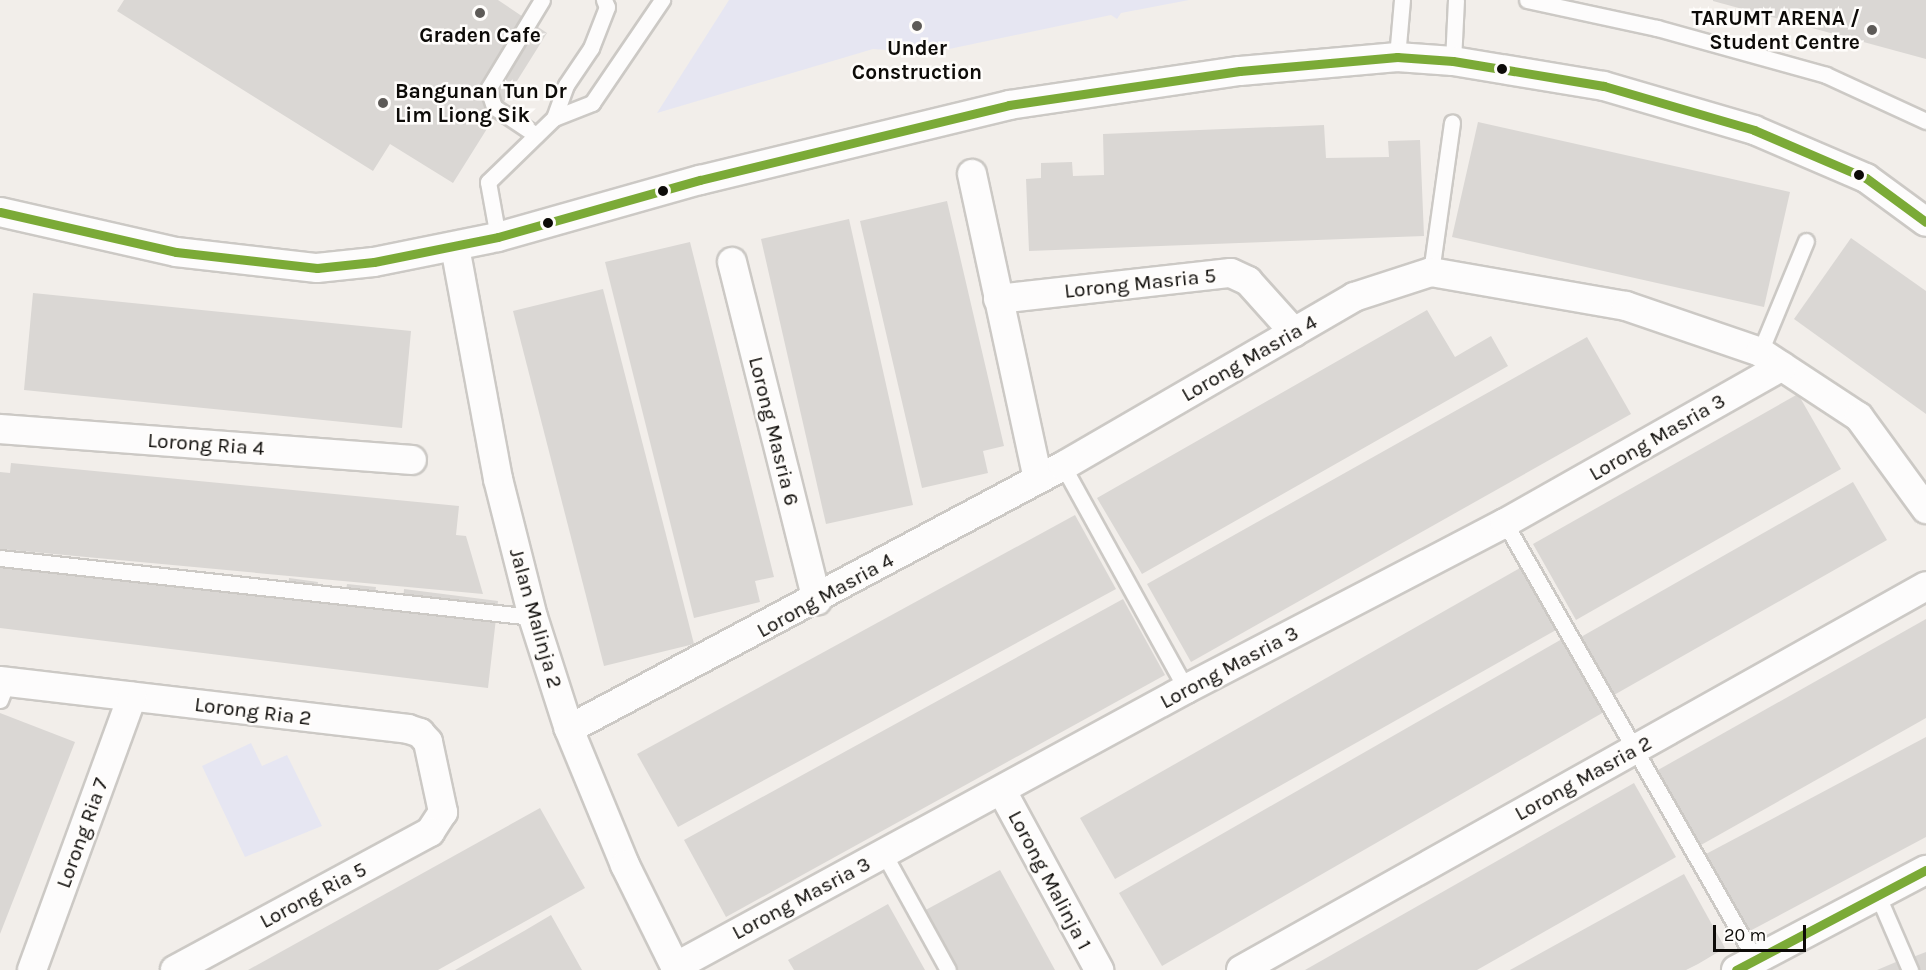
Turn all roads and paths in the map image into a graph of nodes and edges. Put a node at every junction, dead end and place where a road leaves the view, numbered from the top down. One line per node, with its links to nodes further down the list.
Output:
1 (542, 0): 12 (lane)
2 (604, 0): 9 (lane)
3 (662, 0): 9 (lane)
4 (1402, 0): 7 (lane)
5 (1456, 0): 8 (lane)
6 (1527, 0): 10 (lane)
7 (1397, 57): 8 (street); 16 (street)
8 (1453, 61): 15 (street)
9 (554, 118): 12 (lane)
10 (1926, 121)
11 (1452, 122): 20 (lane)
12 (537, 135): 16 (lane)
13 (972, 174): 21 (street)
14 (0, 212): 18 (street)
15 (1926, 222)
16 (498, 237): 18 (street)
17 (1806, 241): 23 (lane)
18 (455, 247): 33 (street, Jalan Malinja 2)
19 (732, 262): 32 (street, Lorong Masria 6)
20 (1431, 272): 22 (street, Lorong Masria 4); 23 (street, Lorong Masria 4)
21 (998, 298): 22 (street, Lorong Masria 5); 27 (street)
22 (1294, 332): 26 (street, Lorong Masria 4)
23 (1771, 359): 28 (street, Lorong Masria 4); 29 (street, Lorong Masria 3)
24 (0, 429): 25 (street, Lorong Ria 4)
25 (412, 460)
26 (1063, 466): 27 (street, Lorong Masria 4); 35 (lane)
27 (1038, 478): 32 (street, Lorong Masria 4)
28 (1926, 509)
29 (1505, 523): 35 (street, Lorong Masria 3); 38 (lane)
30 (0, 558): 33 (lane)
31 (1926, 586): 38 (street, Lorong Masria 2)
32 (817, 600): 37 (street, Lorong Masria 4)
33 (533, 617): 37 (street, Jalan Malinja 2)
34 (2, 688): 36 (street, Lorong Ria 2)
35 (1186, 689): 39 (street, Lorong Masria 3)
36 (132, 697): 40 (street, Lorong Ria 2); 46 (street, Lorong Ria 7)
37 (569, 729): 45 (street, Jalan Malinja 2)
38 (1635, 749): 44 (lane); 50 (street, Lorong Masria 2)
39 (1002, 791): 41 (street, Lorong Masria 3); 49 (street, Lorong Malinja 1)
40 (443, 812): 47 (street, Lorong Ria 5)
41 (884, 854): 45 (street, Lorong Masria 3); 48 (lane)
42 (1926, 870): 43 (street)
43 (1878, 896): 44 (street); 51 (lane)
44 (1750, 966)
45 (676, 968)
46 (32, 970)
47 (175, 970)
48 (948, 970)
49 (1099, 970)
50 (1241, 970)
51 (1910, 970)

